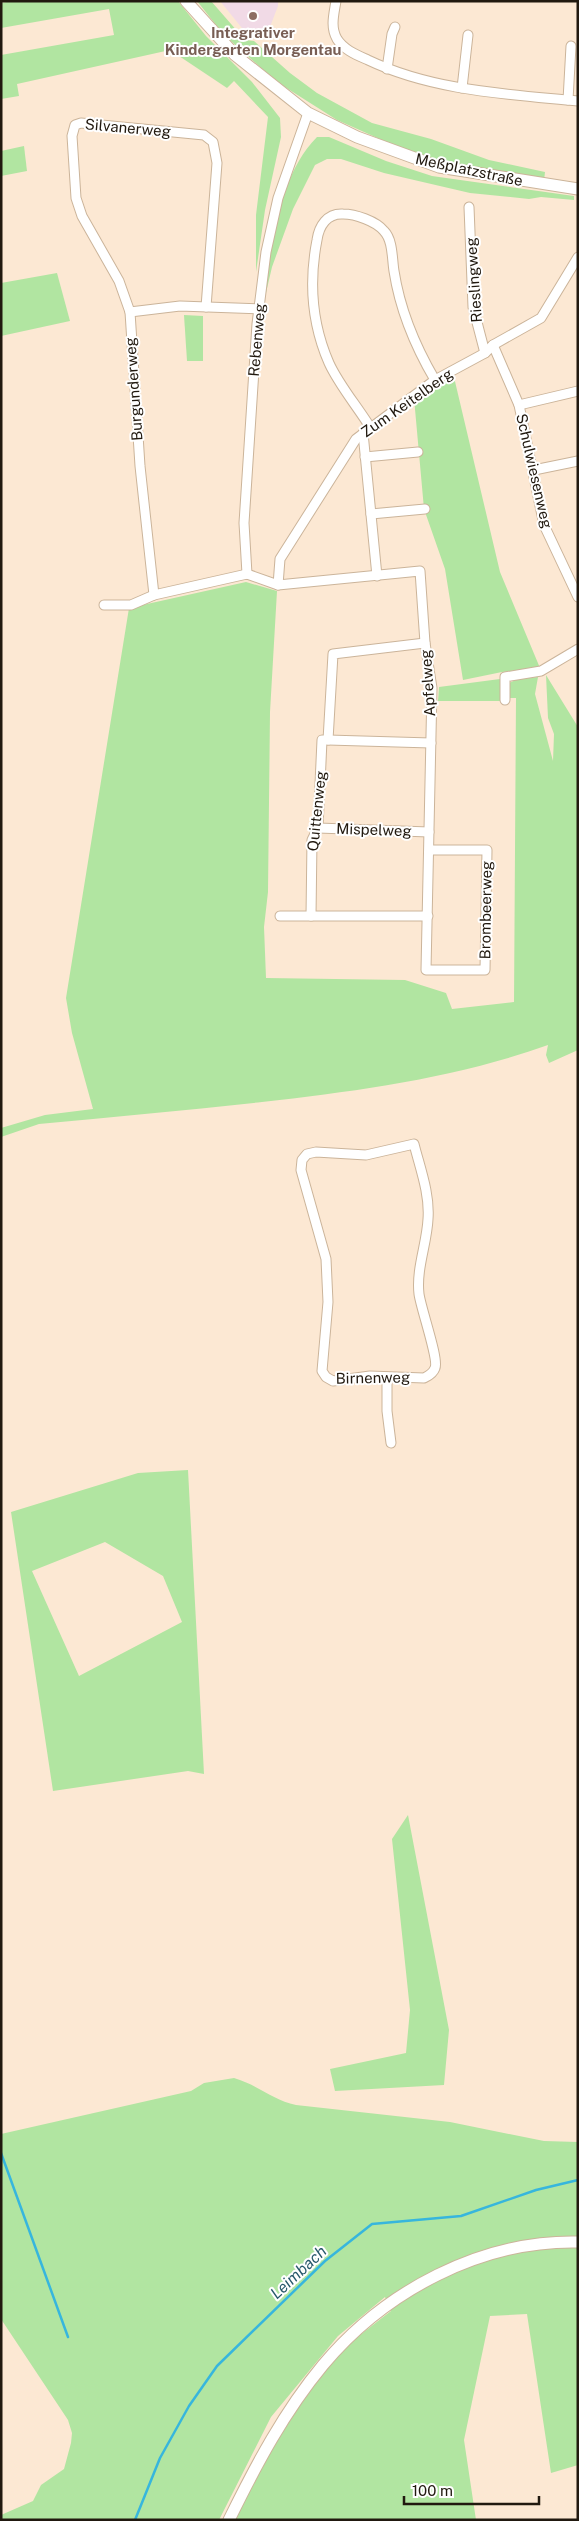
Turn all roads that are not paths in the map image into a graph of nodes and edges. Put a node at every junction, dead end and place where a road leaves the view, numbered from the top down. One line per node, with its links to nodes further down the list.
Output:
1 (186, 1): 10 (main road, Meßplatzstraße)
2 (336, 1): 6 (street)
3 (395, 28): 6 (street)
4 (468, 34): 7 (street)
5 (572, 46): 8 (street)
6 (387, 69): 7 (street)
7 (462, 88): 8 (street)
8 (568, 100): 9 (street)
9 (578, 101)
10 (308, 113): 11 (main road, Meßplatzstraße); 15 (street, Rebenweg)
11 (578, 189)
12 (469, 207): 18 (street, Rieslingweg)
13 (578, 257): 17 (street, Zum Keitelberg)
14 (206, 307): 15 (street); 16 (street); 16 (street, Silvanerweg)
15 (260, 310): 29 (street, Rebenweg)
16 (130, 312): 32 (street, Burgunderweg)
17 (493, 345): 18 (street, Zum Keitelberg); 21 (street, Schulwiesenweg)
18 (485, 353): 19 (street, Zum Keitelberg)
19 (435, 380): 22 (street, Zum Keitelberg); 22 (street)
20 (578, 391): 21 (street)
21 (519, 405): 26 (street, Schulwiesenweg)
22 (366, 430): 24 (street); 31 (street, Zum Keitelberg)
23 (418, 452): 24 (street)
24 (364, 457): 28 (street)
25 (578, 461): 26 (street)
26 (534, 470): 33 (street, Schulwiesenweg)
27 (426, 509): 28 (street)
28 (371, 514): 30 (street)
29 (247, 574): 31 (street, Apfelweg); 32 (street)
30 (377, 576): 31 (street, Apfelweg); 35 (street, Apfelweg)
31 (278, 585)
32 (154, 595): 34 (street)
33 (578, 597)
34 (104, 605)
35 (425, 644): 38 (street, Quittenweg); 39 (street, Apfelweg)
36 (578, 649): 37 (street)
37 (505, 700)
38 (328, 740): 39 (street); 40 (street, Quittenweg)
39 (431, 743): 41 (street, Apfelweg)
40 (318, 828): 41 (street, Mispelweg); 44 (street, Quittenweg)
41 (429, 832): 42 (street, Apfelweg)
42 (429, 850): 45 (street, Apfelweg); 46 (street, Brombeerweg)
43 (280, 916): 44 (street)
44 (311, 916): 45 (street)
45 (428, 916): 46 (street, Apfelweg)
46 (426, 970)
47 (387, 1377): 47 (street, Birnenweg); 48 (street)
48 (391, 1443)
49 (578, 2242): 50 (main road)
50 (229, 2520)

